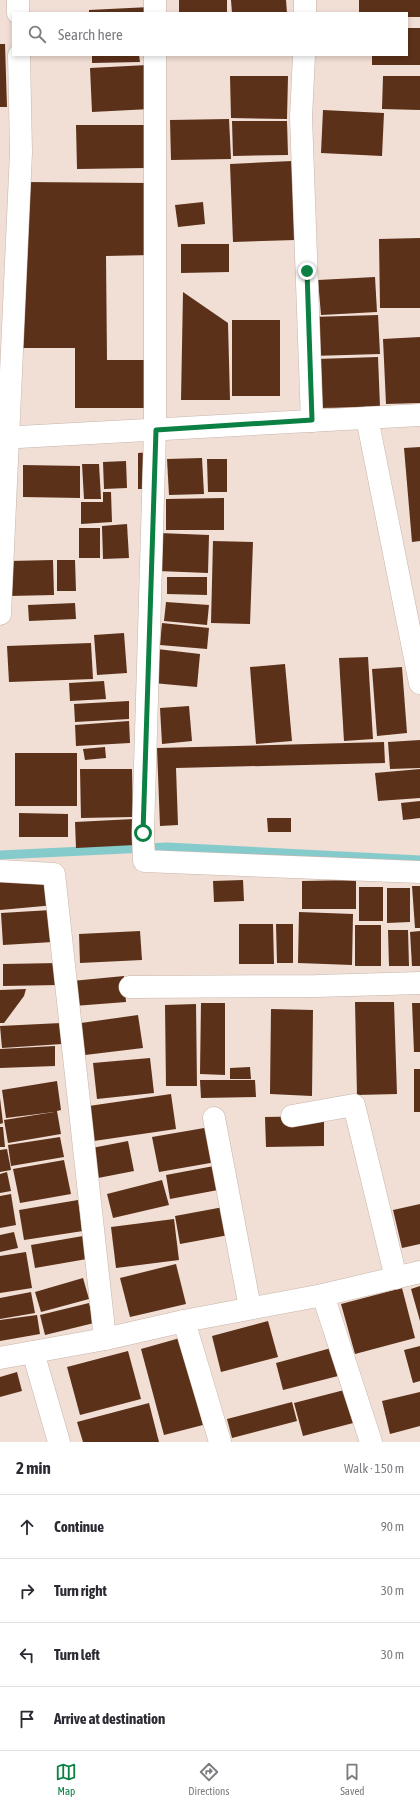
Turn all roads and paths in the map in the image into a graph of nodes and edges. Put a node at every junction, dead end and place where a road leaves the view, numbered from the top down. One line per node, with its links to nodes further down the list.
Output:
1 (18, 0): 4 (street)
2 (155, 0): 5 (street)
3 (305, 0): 6 (street)
4 (18, 12)
5 (155, 12)
6 (305, 12)
7 (19, 56): 14 (street)
8 (155, 56): 13 (street)
9 (304, 56): 12 (street)
10 (420, 415): 11 (street)
11 (367, 418): 12 (street); 15 (street)
12 (312, 420): 13 (street)
13 (156, 430): 14 (street); 19 (street)
14 (4, 438): 16 (street)
15 (412, 594): 17 (street)
16 (0, 614)
17 (420, 683)
18 (0, 871): 29 (street)
19 (420, 872)
20 (420, 983): 21 (street)
21 (130, 987)
22 (292, 1116): 25 (street)
23 (214, 1118): 27 (street)
24 (420, 1272): 25 (street)
25 (396, 1278): 26 (street)
26 (323, 1295): 27 (street); 34 (street)
27 (250, 1308): 28 (street)
28 (184, 1321): 29 (street); 33 (street)
29 (105, 1339): 30 (street)
30 (33, 1352): 31 (street); 32 (street)
31 (0, 1358)
32 (60, 1442)
33 (220, 1442)
34 (371, 1442)

